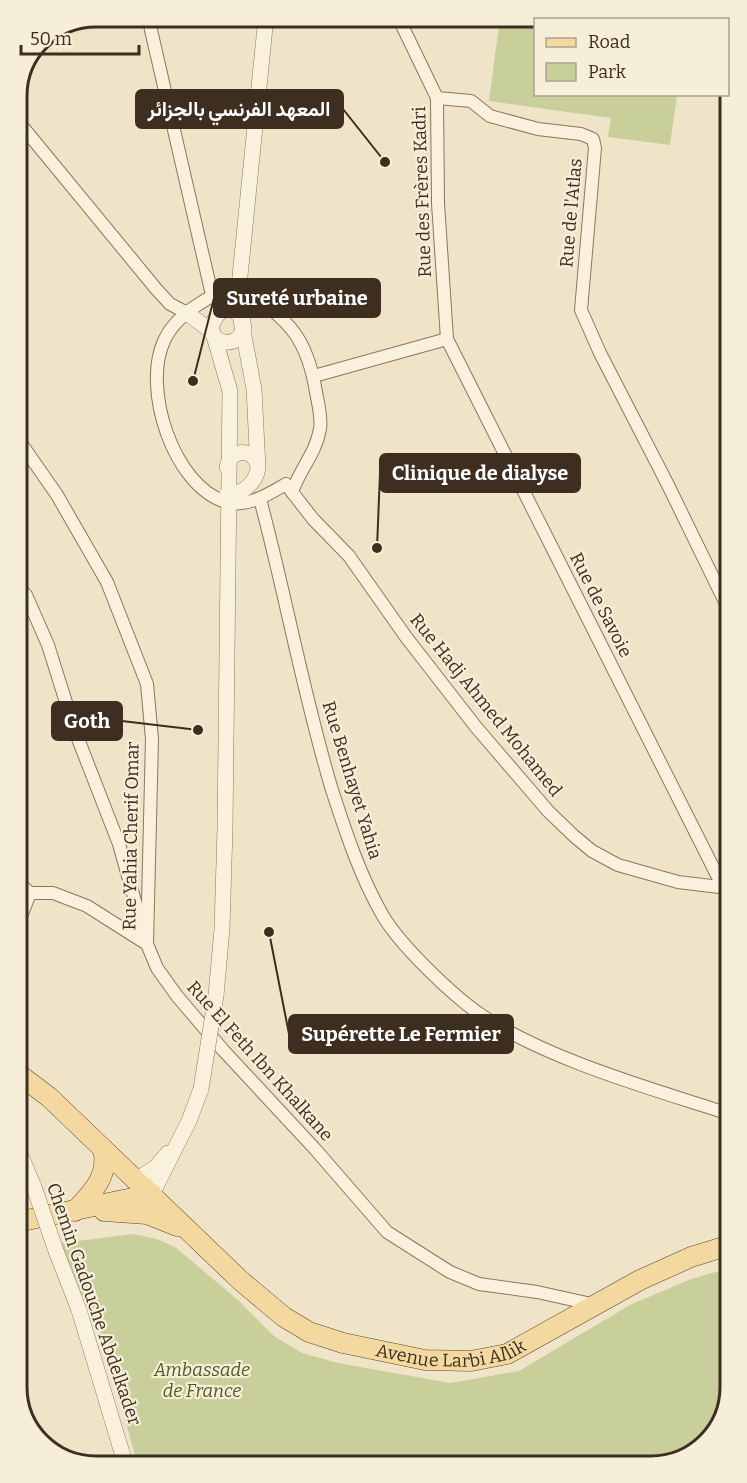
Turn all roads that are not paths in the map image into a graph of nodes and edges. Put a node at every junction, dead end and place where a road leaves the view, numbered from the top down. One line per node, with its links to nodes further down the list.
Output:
1 (151, 27): 7 (street)
2 (265, 27): 6 (street)
3 (403, 27): 4 (street, Rue des Frères Kadri)
4 (437, 98): 12 (street, Rue des Frères Kadri); 21 (street, Rue de l'Atlas)
5 (27, 132): 8 (street)
6 (239, 285): 7 (street); 9 (street); 10 (street); 13 (street)
7 (212, 295): 8 (street)
8 (187, 313): 11 (street); 19 (street)
9 (214, 315): 10 (street); 11 (street)
10 (244, 323): 11 (street); 15 (street)
11 (213, 334): 16 (street)
12 (447, 339): 13 (street); 23 (street, Rue de Savoie)
13 (314, 375): 18 (street)
14 (27, 452): 28 (street, Rue Yahia Cherif Omar)
15 (257, 462): 16 (street); 17 (street)
16 (227, 468): 17 (street); 19 (street)
17 (251, 481): 19 (street)
18 (292, 492): 20 (street); 24 (street, Rue Hadj Ahmed Mohamed)
19 (227, 498): 20 (street); 31 (street, bridge)
20 (260, 500): 30 (street, Rue Benhayet Yahia)
21 (720, 592)
22 (27, 597): 28 (street, Rue El Feth Ibn Khalkane)
23 (720, 876)
24 (720, 887)
25 (27, 891): 26 (street)
26 (30, 893): 27 (street); 28 (street)
27 (27, 900)
28 (147, 944): 40 (street, Rue El Feth Ibn Khalkane)
29 (27, 1080): 32 (main road)
30 (720, 1111)
31 (180, 1139): 34 (street); 35 (street)
32 (103, 1149): 34 (main road); 36 (main road)
33 (27, 1170): 41 (street, Chemin Gadouche Abdelkader, bridge)
34 (135, 1180): 35 (main road, Avenue Larbi Allik)
35 (152, 1194): 36 (main road); 38 (main road, Avenue Larbi Allik)
36 (75, 1211): 37 (main road); 38 (main road)
37 (27, 1220)
38 (188, 1231): 40 (main road, Avenue Larbi Allik)
39 (720, 1248): 40 (main road, Avenue Larbi Allik)
40 (596, 1305)
41 (123, 1456)

